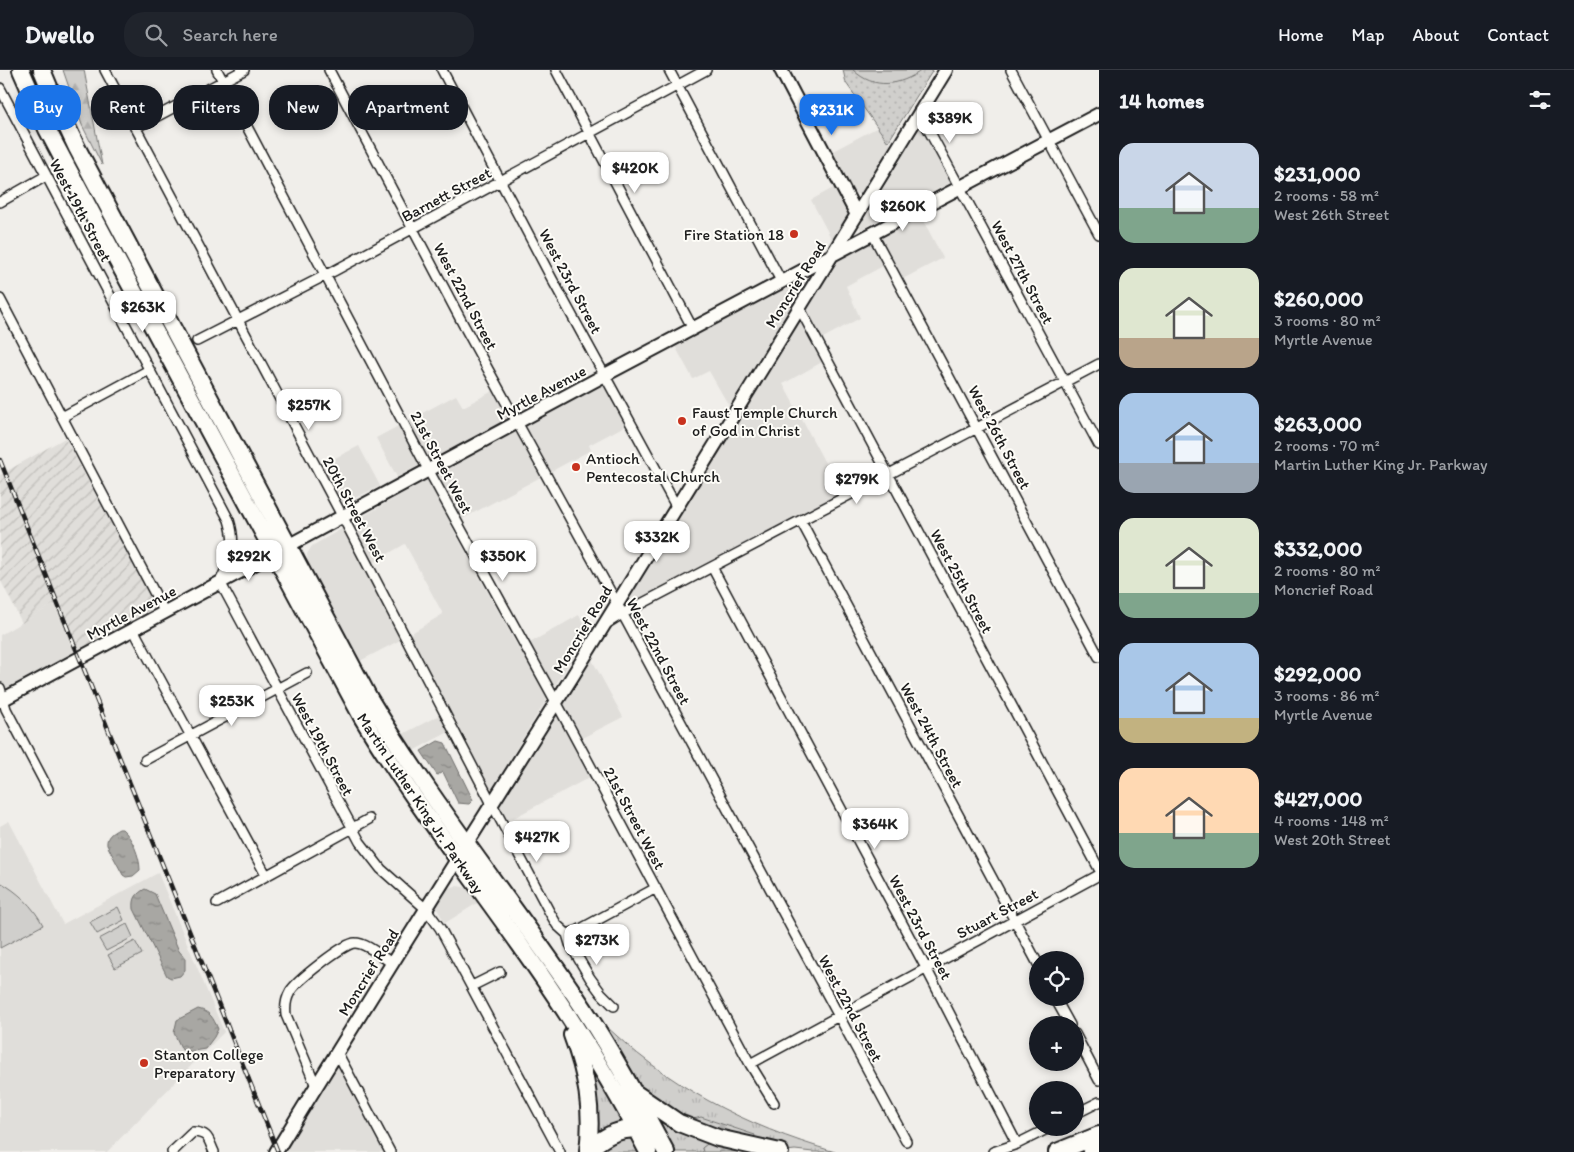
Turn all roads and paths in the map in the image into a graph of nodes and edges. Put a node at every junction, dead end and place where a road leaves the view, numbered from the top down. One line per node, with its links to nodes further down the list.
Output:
1 (21, 70): 54 (highway, Martin Luther King Jr. Parkway)
2 (42, 70): 53 (highway, Martin Luther King Jr. Parkway)
3 (104, 70): 15 (street, 20th Street West)
4 (217, 70): 14 (street, 21st Street West)
5 (244, 70): 14 (street)
6 (329, 70): 29 (street, West 22nd Street)
7 (442, 70): 25 (street, West 23rd Street)
8 (556, 70): 22 (street)
9 (669, 70): 16 (street)
10 (706, 70): 16 (street, Barnett Street)
11 (782, 70): 28 (main road)
12 (946, 70): 19 (main road, Moncrief Road)
13 (1011, 70): 23 (street)
14 (223, 81): 18 (street); 33 (street, 21st Street West)
15 (112, 85)
16 (677, 86): 22 (street, Barnett Street); 34 (street)
17 (0, 88): 24 (street, West 19th Street)
18 (163, 113)
19 (920, 114): 26 (street, West 27th Street); 28 (main road, Moncrief Road)
20 (1099, 114): 23 (main road, Myrtle Avenue)
21 (136, 130): 37 (street, 20th Street West)
22 (590, 134): 25 (street, Barnett Street); 38 (street)
23 (1048, 140): 26 (main road, Myrtle Avenue); 31 (street)
24 (46, 176): 27 (street); 41 (street, West 19th Street)
25 (501, 182): 29 (street, Barnett Street); 42 (street, West 23rd Street)
26 (960, 186): 30 (main road, Myrtle Avenue); 43 (street, West 27th Street)
27 (0, 202)
28 (857, 214): 32 (main road, Moncrief Road)
29 (414, 228): 33 (street, Barnett Street); 45 (street, West 22nd Street)
30 (872, 233): 32 (main road, Myrtle Avenue); 46 (street, West 26th Street)
31 (1099, 234)
32 (832, 254): 34 (main road, Myrtle Avenue); 36 (main road, Moncrief Road)
33 (326, 276): 37 (street, Barnett Street); 48 (street, 21st Street West)
34 (781, 281): 38 (main road, Myrtle Avenue)
35 (0, 299): 44 (street)
36 (800, 307): 49 (street, West 25th Street); 50 (main road, Moncrief Road)
37 (238, 322): 39 (street, Barnett Street); 51 (street, 20th Street West)
38 (693, 328): 42 (main road, Myrtle Avenue)
39 (197, 341)
40 (1099, 364): 43 (street)
41 (149, 370): 44 (street); 56 (street, West 19th Street)
42 (605, 375): 45 (main road, Myrtle Avenue); 50 (street, West 23rd Street)
43 (1065, 382): 46 (street); 47 (street, West 27th Street)
44 (62, 417): 58 (street)
45 (518, 423): 48 (main road, Myrtle Avenue); 57 (street, West 22nd Street)
46 (976, 428): 49 (street); 60 (street, West 26th Street)
47 (1099, 446)
48 (429, 470): 51 (main road, Myrtle Avenue); 64 (street, 21st Street West)
49 (888, 474): 52 (street); 73 (street, West 25th Street)
50 (676, 506): 57 (main road, Moncrief Road)
51 (342, 517): 53 (main road, Myrtle Avenue); 68 (street, 20th Street West)
52 (801, 521): 55 (street); 79 (street, West 24th Street)
53 (288, 546): 54 (main road, Myrtle Avenue); 71 (highway, Martin Luther King Jr. Parkway)
54 (273, 554): 56 (main road, Myrtle Avenue); 72 (highway, Martin Luther King Jr. Parkway)
55 (712, 567): 57 (street); 83 (street, West 23rd Street)
56 (220, 582): 58 (main road, Myrtle Avenue); 62 (street, West 19th Street)
57 (619, 609): 64 (main road, Moncrief Road); 88 (street, West 22nd Street)
58 (164, 613): 59 (main road, Myrtle Avenue)
59 (133, 629): 63 (main road, Myrtle Avenue); 65 (street)
60 (1099, 657)
61 (308, 673): 62 (street)
62 (277, 690): 65 (street); 70 (street, West 19th Street)
63 (1, 696): 67 (street)
64 (556, 703): 68 (main road, Moncrief Road); 76 (street, 21st Street West)
65 (190, 736): 66 (street); 74 (street)
66 (145, 760)
67 (48, 788)
68 (492, 804): 71 (main road, Moncrief Road); 80 (street, 20th Street West)
69 (369, 819): 70 (street)
70 (352, 828): 74 (street); 78 (street, West 19th Street)
71 (466, 844): 72 (main road, Moncrief Road); 94 (highway, Martin Luther King Jr. Parkway)
72 (457, 858): 78 (main road, Moncrief Road); 84 (highway, Martin Luther King Jr. Parkway)
73 (1099, 869)
74 (266, 875): 77 (street)
75 (1099, 875): 79 (street, Stuart Street)
76 (656, 888): 80 (street); 91 (street, 21st Street West)
77 (217, 903)
78 (426, 909): 82 (main road, Moncrief Road); 86 (street, West 19th Street)
79 (1015, 920): 81 (street, West 24th Street); 83 (street, Stuart Street)
80 (567, 934): 87 (street, 20th Street West)
81 (1031, 951)
82 (392, 963): 90 (main road, Moncrief Road); 93 (street)
83 (926, 968): 88 (street, Stuart Street); 102 (street, West 23rd Street)
84 (538, 971): 98 (highway, Martin Luther King Jr. Parkway); 105 (highway)
85 (500, 972): 86 (street)
86 (472, 986): 110 (street, West 19th Street)
87 (614, 1006)
88 (838, 1016): 91 (street, Stuart Street); 101 (street, West 22nd Street)
89 (1084, 1051): 92 (street)
90 (337, 1052): 93 (main road, Moncrief Road); 109 (street)
91 (750, 1064): 96 (street, 21st Street West)
92 (1099, 1080)
93 (316, 1086): 108 (main road, Moncrief Road)
94 (632, 1091): 103 (highway, Martin Luther King Jr. Parkway); 112 (highway)
95 (1099, 1102): 97 (street)
96 (774, 1103)
97 (1084, 1110)
98 (636, 1129): 103 (highway); 105 (highway); 111 (highway, Martin Luther King Jr. Parkway)
99 (1099, 1135): 114 (highway)
100 (1032, 1136): 102 (street)
101 (906, 1141)
102 (1017, 1144): 113 (street)
103 (662, 1145)
104 (1099, 1148): 115 (highway)
105 (593, 1151): 111 (highway)
106 (172, 1152): 107 (street)
107 (214, 1152)
108 (276, 1152)
109 (390, 1152)
110 (560, 1152)
111 (648, 1152)
112 (780, 1152)
113 (993, 1152)
114 (1057, 1152)
115 (1091, 1152)

